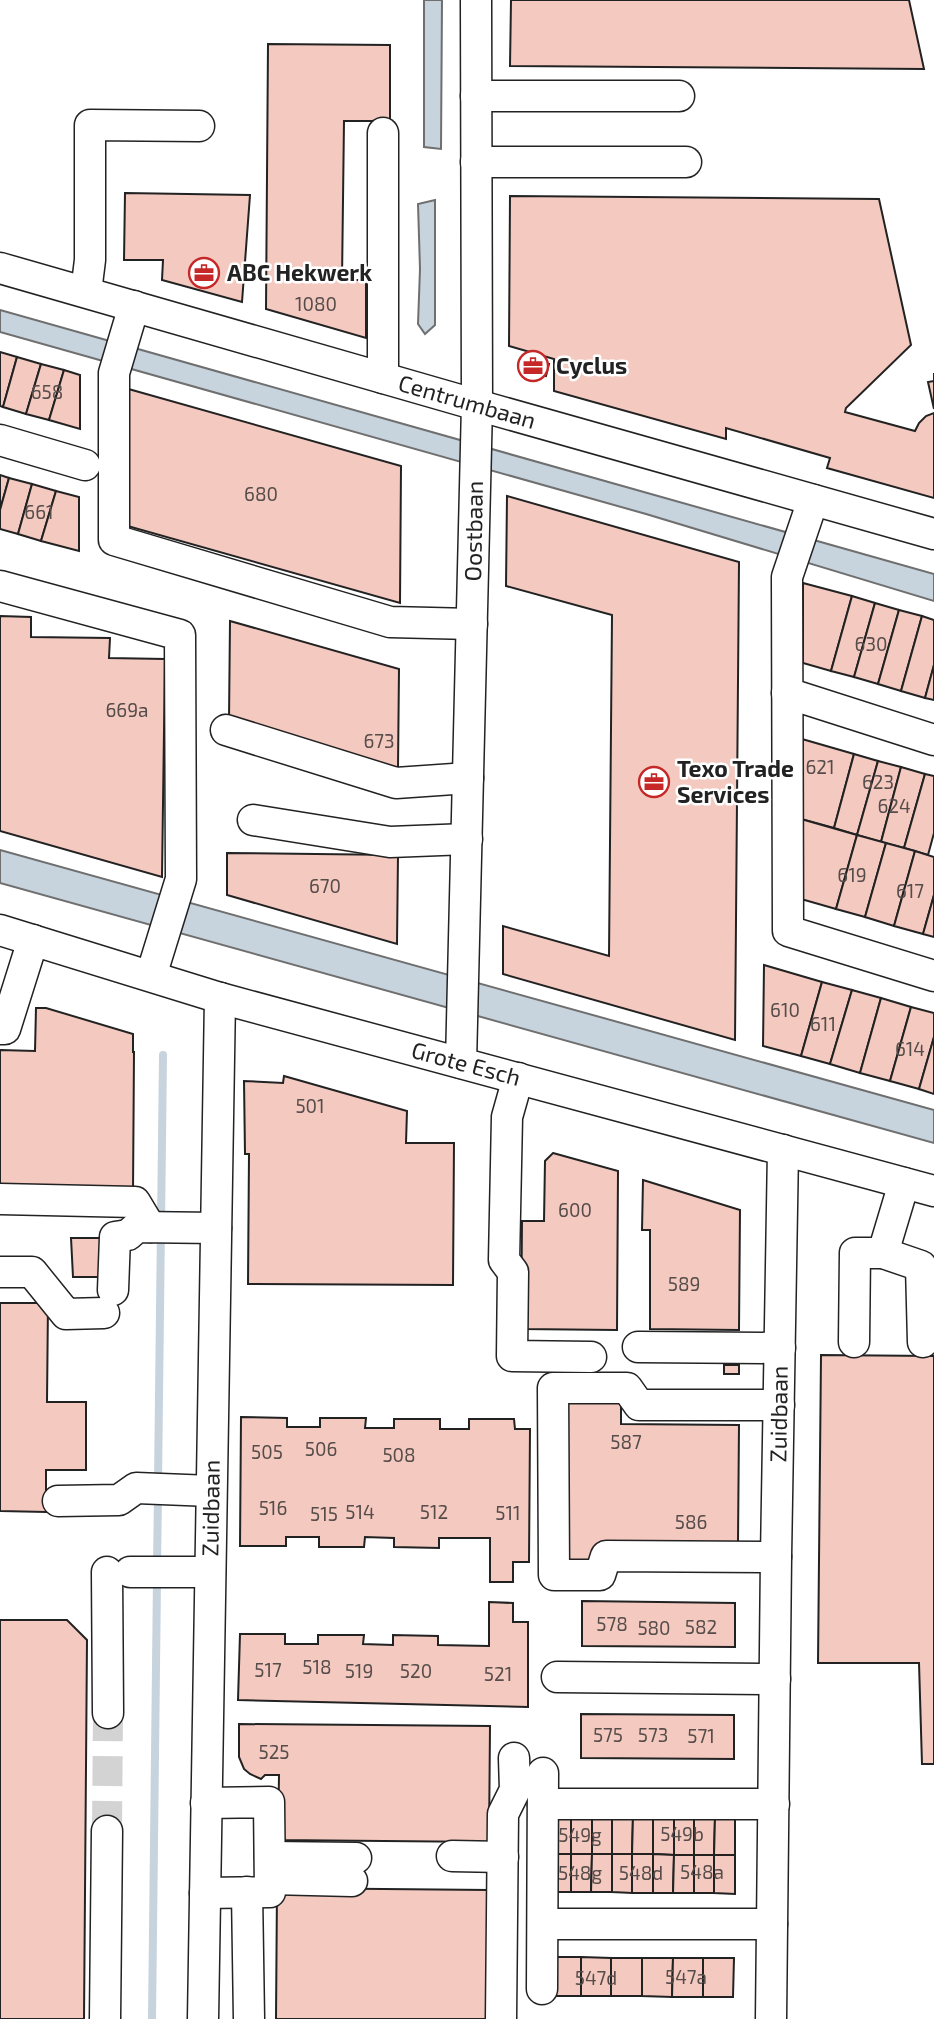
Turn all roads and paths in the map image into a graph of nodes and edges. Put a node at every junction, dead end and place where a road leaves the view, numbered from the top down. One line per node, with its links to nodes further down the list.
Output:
1 (476, 0): 2 (street, Oostbaan)
2 (476, 96): 3 (street); 6 (street, Oostbaan)
3 (679, 96)
4 (199, 125): 9 (street)
5 (383, 133): 11 (street)
6 (476, 162): 7 (street); 12 (street, Oostbaan)
7 (686, 162)
8 (0, 268): 9 (street, Centrumbaan)
9 (86, 292): 10 (street, Centrumbaan)
10 (134, 306): 11 (street, Centrumbaan); 18 (street)
11 (383, 378): 12 (street, Centrumbaan)
12 (477, 405): 15 (street, Centrumbaan); 18 (street, Oostbaan)
13 (0, 440): 14 (street)
14 (85, 465)
15 (813, 499): 16 (street, Centrumbaan); 19 (street)
16 (934, 534)
17 (0, 586): 27 (street)
18 (472, 624): 22 (street, Oostbaan)
19 (787, 693): 21 (street); 28 (street)
20 (226, 730): 22 (street)
21 (934, 740)
22 (468, 778): 24 (street, Oostbaan)
23 (253, 820): 24 (street)
24 (467, 839): 31 (street, Oostbaan)
25 (0, 930): 26 (street, Grote Esch)
26 (33, 940): 27 (street, Grote Esch); 30 (street)
27 (151, 976): 29 (street, Grote Esch)
28 (934, 976)
29 (220, 998): 31 (street, Grote Esch); 38 (street, Zuidbaan)
30 (0, 1029)
31 (461, 1063): 32 (street, Grote Esch)
32 (518, 1078): 33 (street, Grote Esch); 45 (street)
33 (783, 1150): 34 (street, Grote Esch); 44 (street, Zuidbaan)
34 (904, 1183): 35 (street, Grote Esch); 39 (street)
35 (934, 1191)
36 (0, 1199): 37 (street)
37 (161, 1227): 38 (street); 40 (street)
38 (216, 1228): 47 (street, Zuidbaan)
39 (883, 1253): 41 (street); 42 (street)
40 (0, 1272)
41 (854, 1342)
42 (923, 1342)
43 (638, 1347): 44 (street)
44 (780, 1348): 46 (street, Zuidbaan)
45 (591, 1357)
46 (779, 1405): 49 (street, Zuidbaan); 49 (street)
47 (211, 1490): 48 (street); 50 (street, Zuidbaan)
48 (58, 1501)
49 (776, 1557): 52 (street, Zuidbaan)
50 (210, 1572): 53 (street); 56 (street, Zuidbaan)
51 (557, 1677): 52 (street)
52 (775, 1679): 58 (street, Zuidbaan)
53 (108, 1713)
54 (514, 1758): 61 (street)
55 (543, 1773): 57 (street)
56 (206, 1803): 63 (street); 64 (street, Zuidbaan)
57 (543, 1804): 58 (street); 65 (street)
58 (774, 1804): 66 (street, Zuidbaan)
59 (107, 1831): 68 (street)
60 (452, 1856): 61 (street)
61 (503, 1857): 71 (street)
62 (354, 1870): 63 (street)
63 (262, 1876): 64 (street); 70 (street)
64 (205, 1893): 69 (street, Zuidbaan)
65 (543, 1924): 66 (street); 67 (street)
66 (772, 1924): 72 (street, Zuidbaan)
67 (542, 1989)
68 (105, 2019)
69 (203, 2019)
70 (249, 2019)
71 (501, 2019)
72 (771, 2019)

